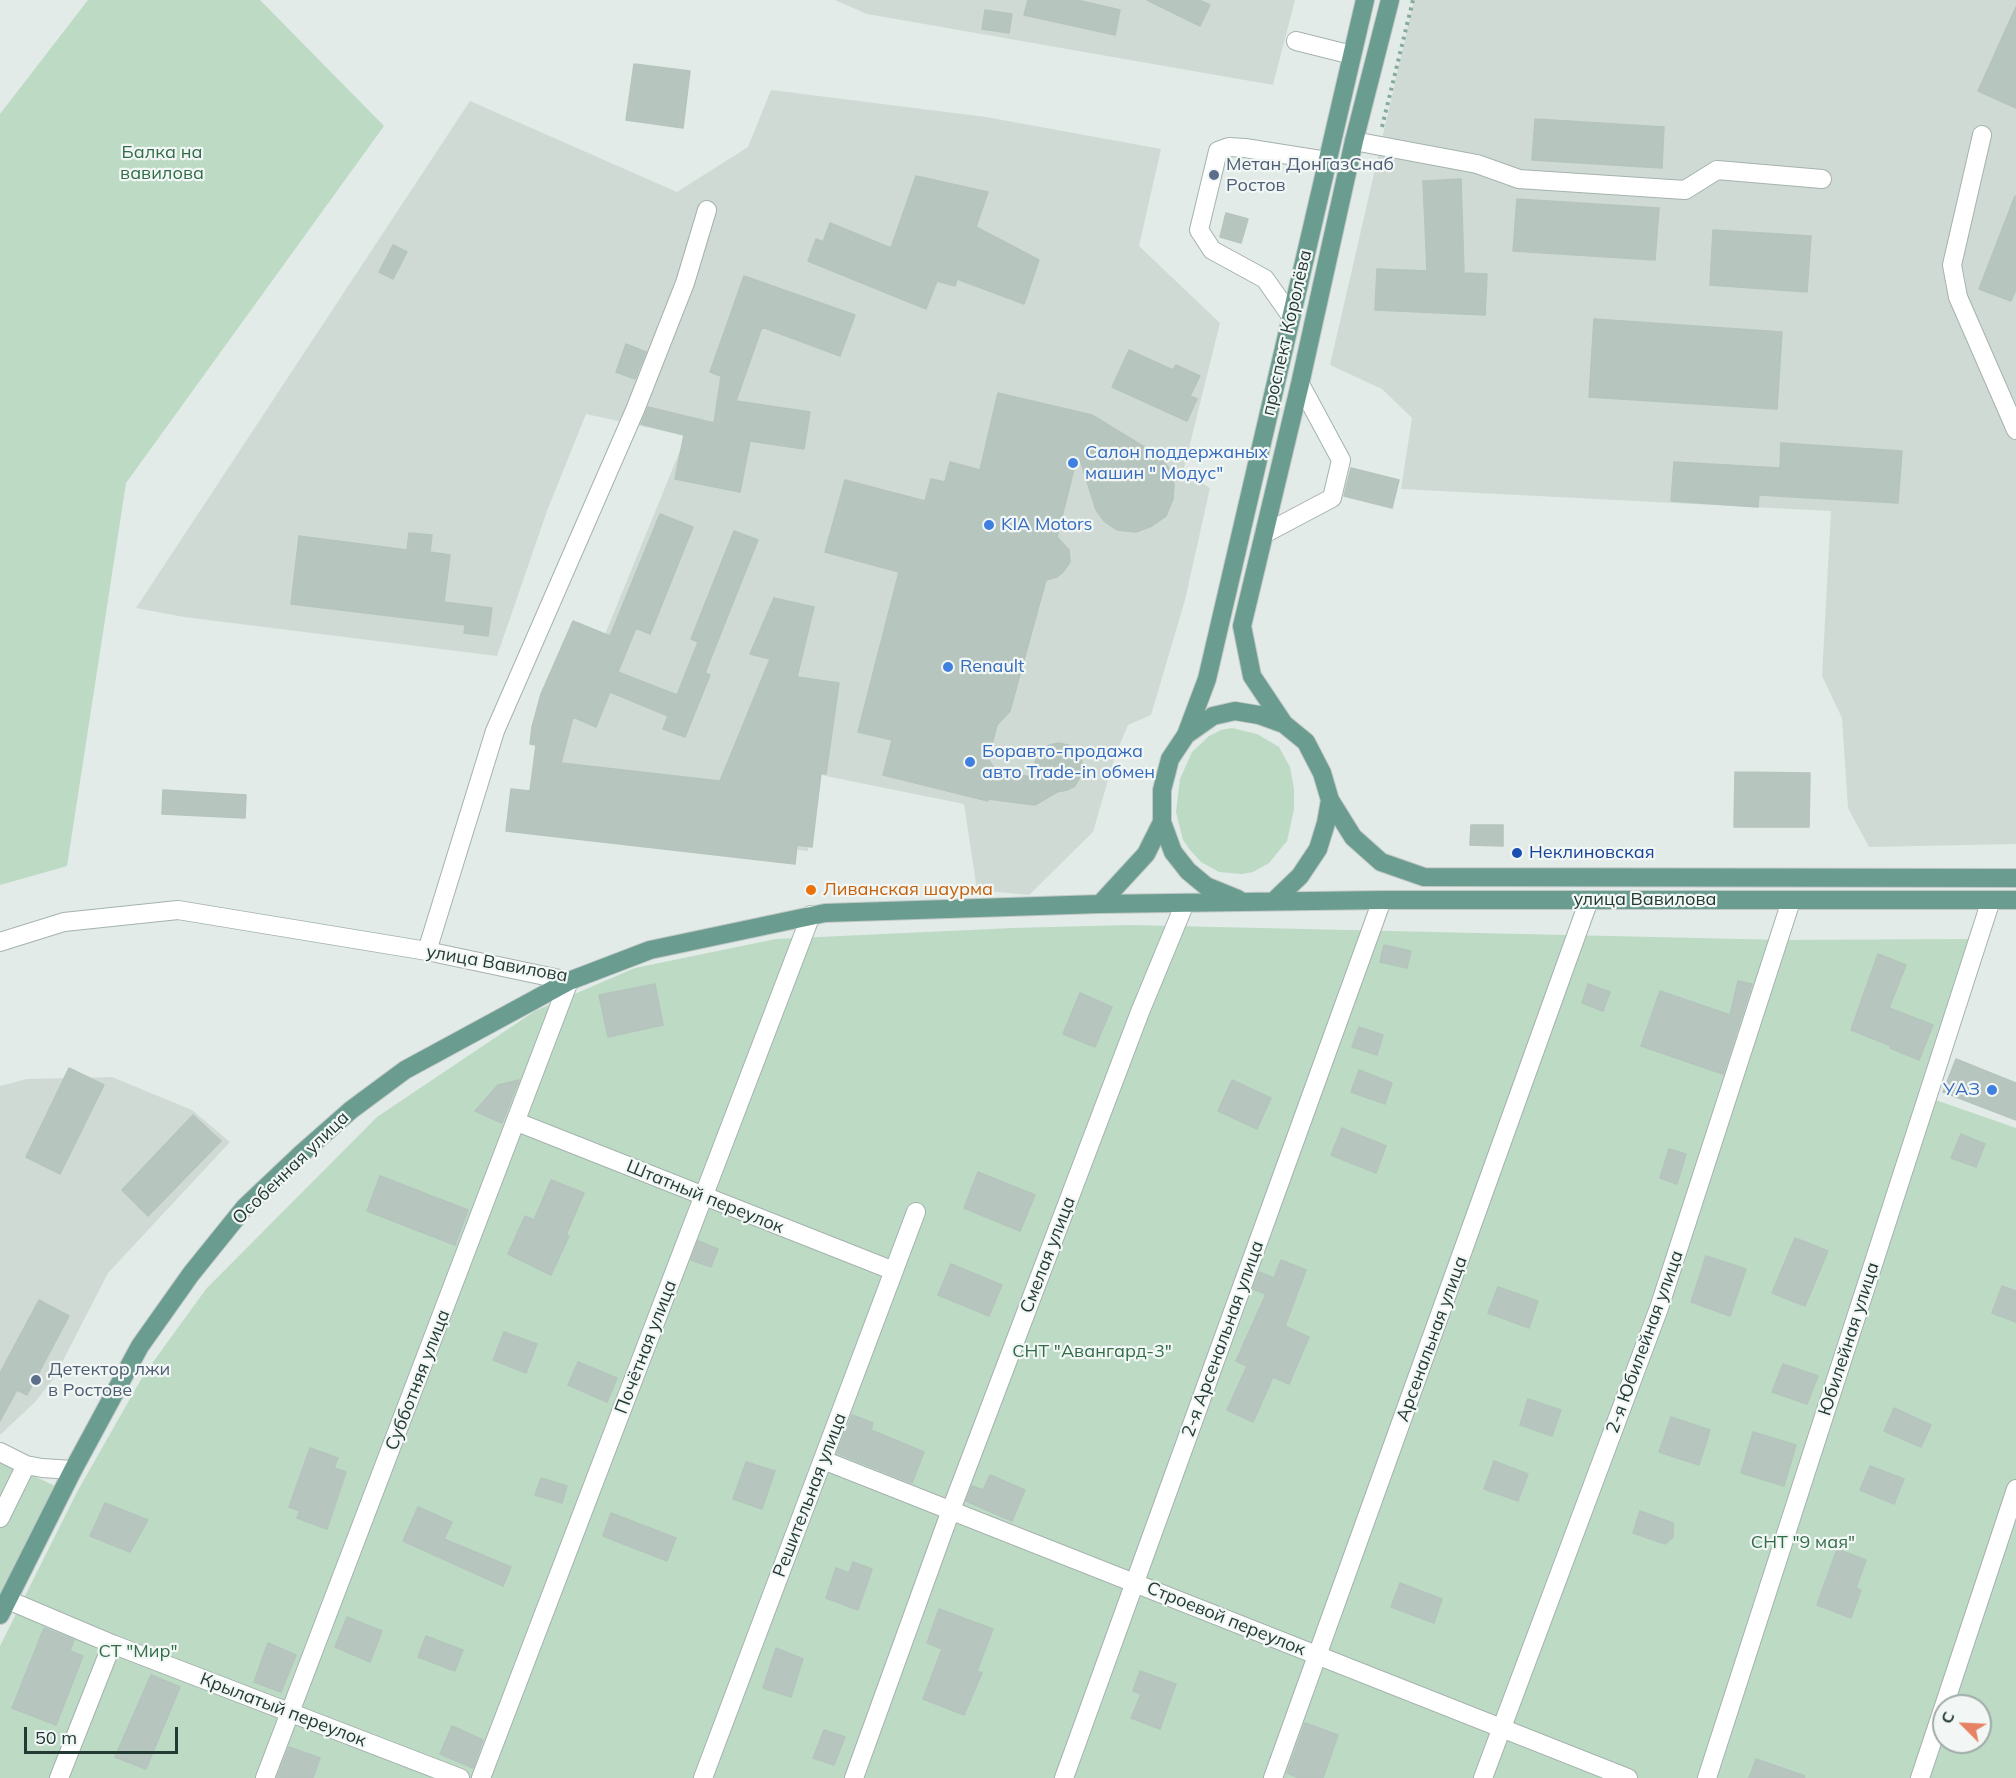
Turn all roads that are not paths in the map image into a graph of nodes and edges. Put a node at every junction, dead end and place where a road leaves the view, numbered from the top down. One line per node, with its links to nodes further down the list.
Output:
1 (1365, 0): 4 (main road, проспект Королёва)
2 (1390, 0): 6 (main road, проспект Королёва)
3 (1296, 41): 4 (street)
4 (1352, 55): 7 (main road, проспект Королёва)
5 (1982, 135): 12 (street)
6 (1354, 141): 8 (street); 11 (main road, проспект Королёва)
7 (1327, 161): 10 (main road, проспект Королёва); 10 (street)
8 (1822, 179)
9 (707, 210): 30 (street)
10 (1291, 316): 15 (main road, проспект Королёва)
11 (1300, 384): 13 (main road, проспект Королёва); 13 (street)
12 (2016, 430)
13 (1264, 534): 14 (main road, проспект Королёва)
14 (1284, 724): 15 (main road, улица Вавилова); 16 (main road, улица Вавилова)
15 (1186, 735): 17 (main road, улица Вавилова)
16 (1330, 800): 18 (main road, улица Вавилова); 23 (main road, улица Вавилова)
17 (1162, 822): 25 (main road, улица Вавилова); 27 (main road, улица Вавилова)
18 (2016, 878)
19 (1382, 900): 20 (main road, улица Вавилова); 23 (main road, улица Вавилова); 43 (street, 2-я Арсенальная улица)
20 (1589, 900): 24 (main road, улица Вавилова); 46 (street, Арсенальная улица)
21 (1991, 900): 22 (main road, улица Вавилова); 24 (main road, улица Вавилова); 61 (street, Юбилейная улица)
22 (2016, 900)
23 (1274, 901): 25 (main road, улица Вавилова)
24 (1791, 901): 49 (street, 2-я Юбилейная улица)
25 (1246, 902): 26 (main road, улица Вавилова)
26 (1185, 903): 27 (main road, улица Вавилова); 41 (street, Смелая улица)
27 (1100, 904): 28 (main road, улица Вавилова)
28 (811, 915): 31 (main road, улица Вавилова); 33 (street, Почётная улица)
29 (0, 942): 30 (street, улица Вавилова)
30 (427, 951): 31 (street, улица Вавилова)
31 (569, 981): 32 (street, Субботняя улица); 39 (main road, Особенная улица)
32 (516, 1122): 33 (street, Штатный переулок); 48 (street, Субботняя улица)
33 (704, 1196): 35 (street, Штатный переулок); 54 (street, Почётная улица)
34 (916, 1212): 35 (street, Решительная улица)
35 (894, 1271): 37 (street, Решительная улица)
36 (0, 1452): 38 (street)
37 (823, 1460): 41 (street, Строевой переулок); 55 (street, Решительная улица)
38 (26, 1465): 39 (street); 42 (street)
39 (73, 1470): 44 (main road, Особенная улица)
40 (2016, 1489): 47 (street)
41 (951, 1510): 43 (street, Строевой переулок); 56 (street, Смелая улица)
42 (0, 1518)
43 (1135, 1583): 46 (street, Строевой переулок); 57 (street, 2-я Арсенальная улица)
44 (4, 1607): 45 (street, Крылатый переулок)
45 (111, 1644): 48 (street, Крылатый переулок); 51 (street)
46 (1318, 1655): 49 (street, Строевой переулок); 58 (street, Арсенальная улица)
47 (1948, 1694)
48 (290, 1713): 52 (street, Субботняя улица); 53 (street, Крылатый переулок)
49 (1501, 1728): 59 (street, 2-я Юбилейная улица); 60 (street, Строевой переулок)
50 (1932, 1742): 62 (street)
51 (59, 1778)
52 (265, 1778)
53 (460, 1778)
54 (481, 1778)
55 (703, 1778)
56 (854, 1778)
57 (1064, 1778)
58 (1273, 1778)
59 (1483, 1778)
60 (1628, 1778)
61 (1707, 1778)
62 (1920, 1778)

